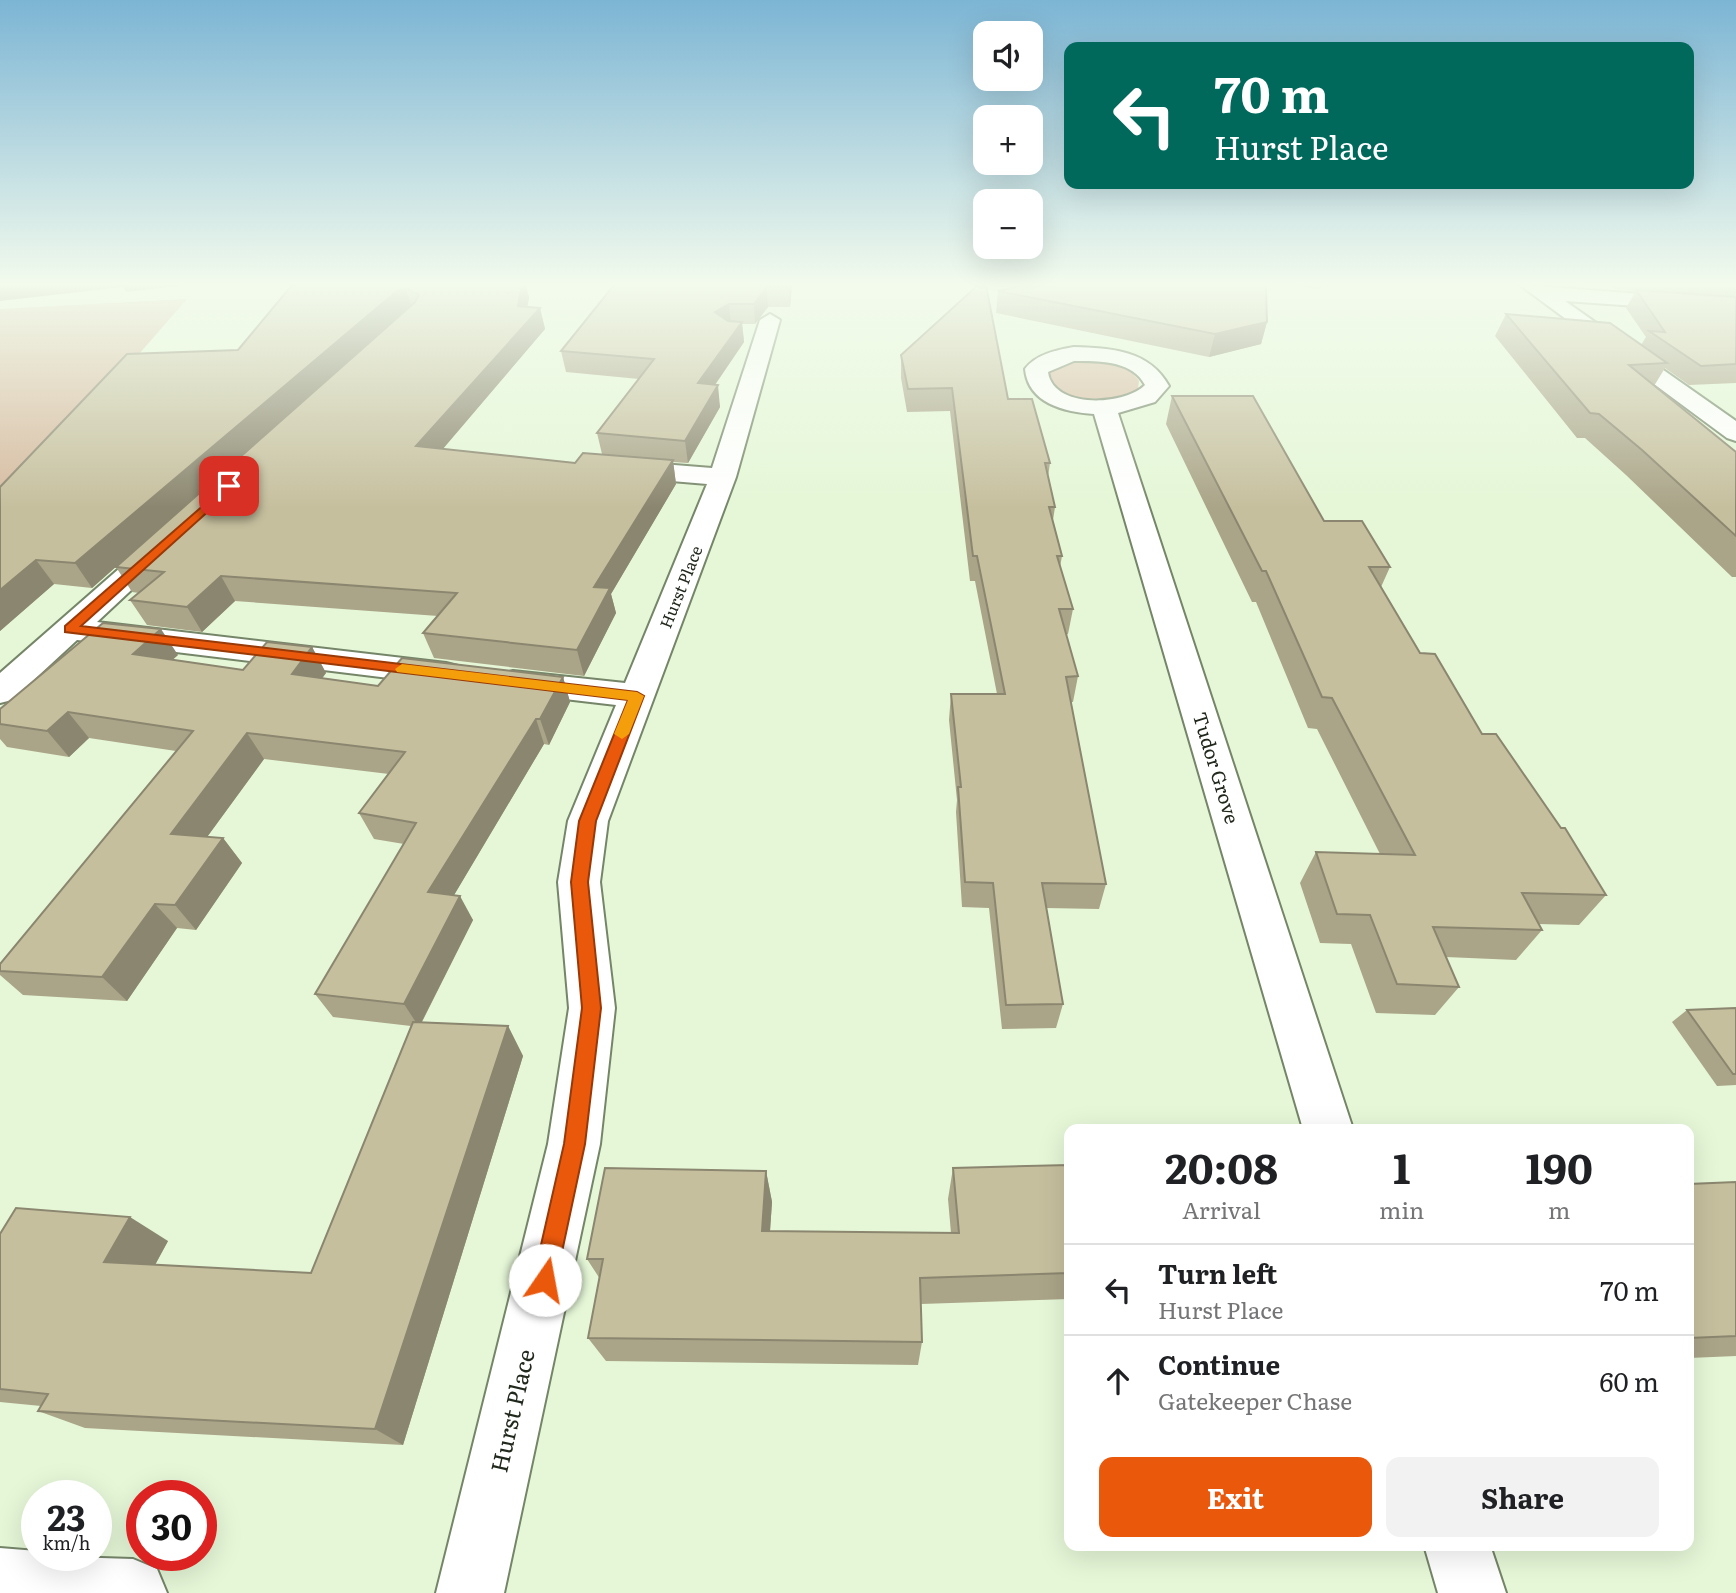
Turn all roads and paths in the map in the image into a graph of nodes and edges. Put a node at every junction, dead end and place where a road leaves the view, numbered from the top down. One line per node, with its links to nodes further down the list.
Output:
1 (752, 359): 6 (street, Hurst Place)
2 (1633, 359): 4 (street)
3 (1104, 407): 11 (street, Tudor Grove)
4 (1736, 433)
5 (600, 467): 6 (street)
6 (723, 477): 10 (street, Hurst Place)
7 (179, 531): 8 (street)
8 (70, 629): 9 (street); 10 (street)
9 (0, 692)
10 (637, 696): 15 (street, Hurst Place)
11 (1326, 1124)
12 (1459, 1551): 16 (street)
13 (0, 1582): 14 (street)
14 (133, 1593)
15 (470, 1593)
16 (1472, 1593)

